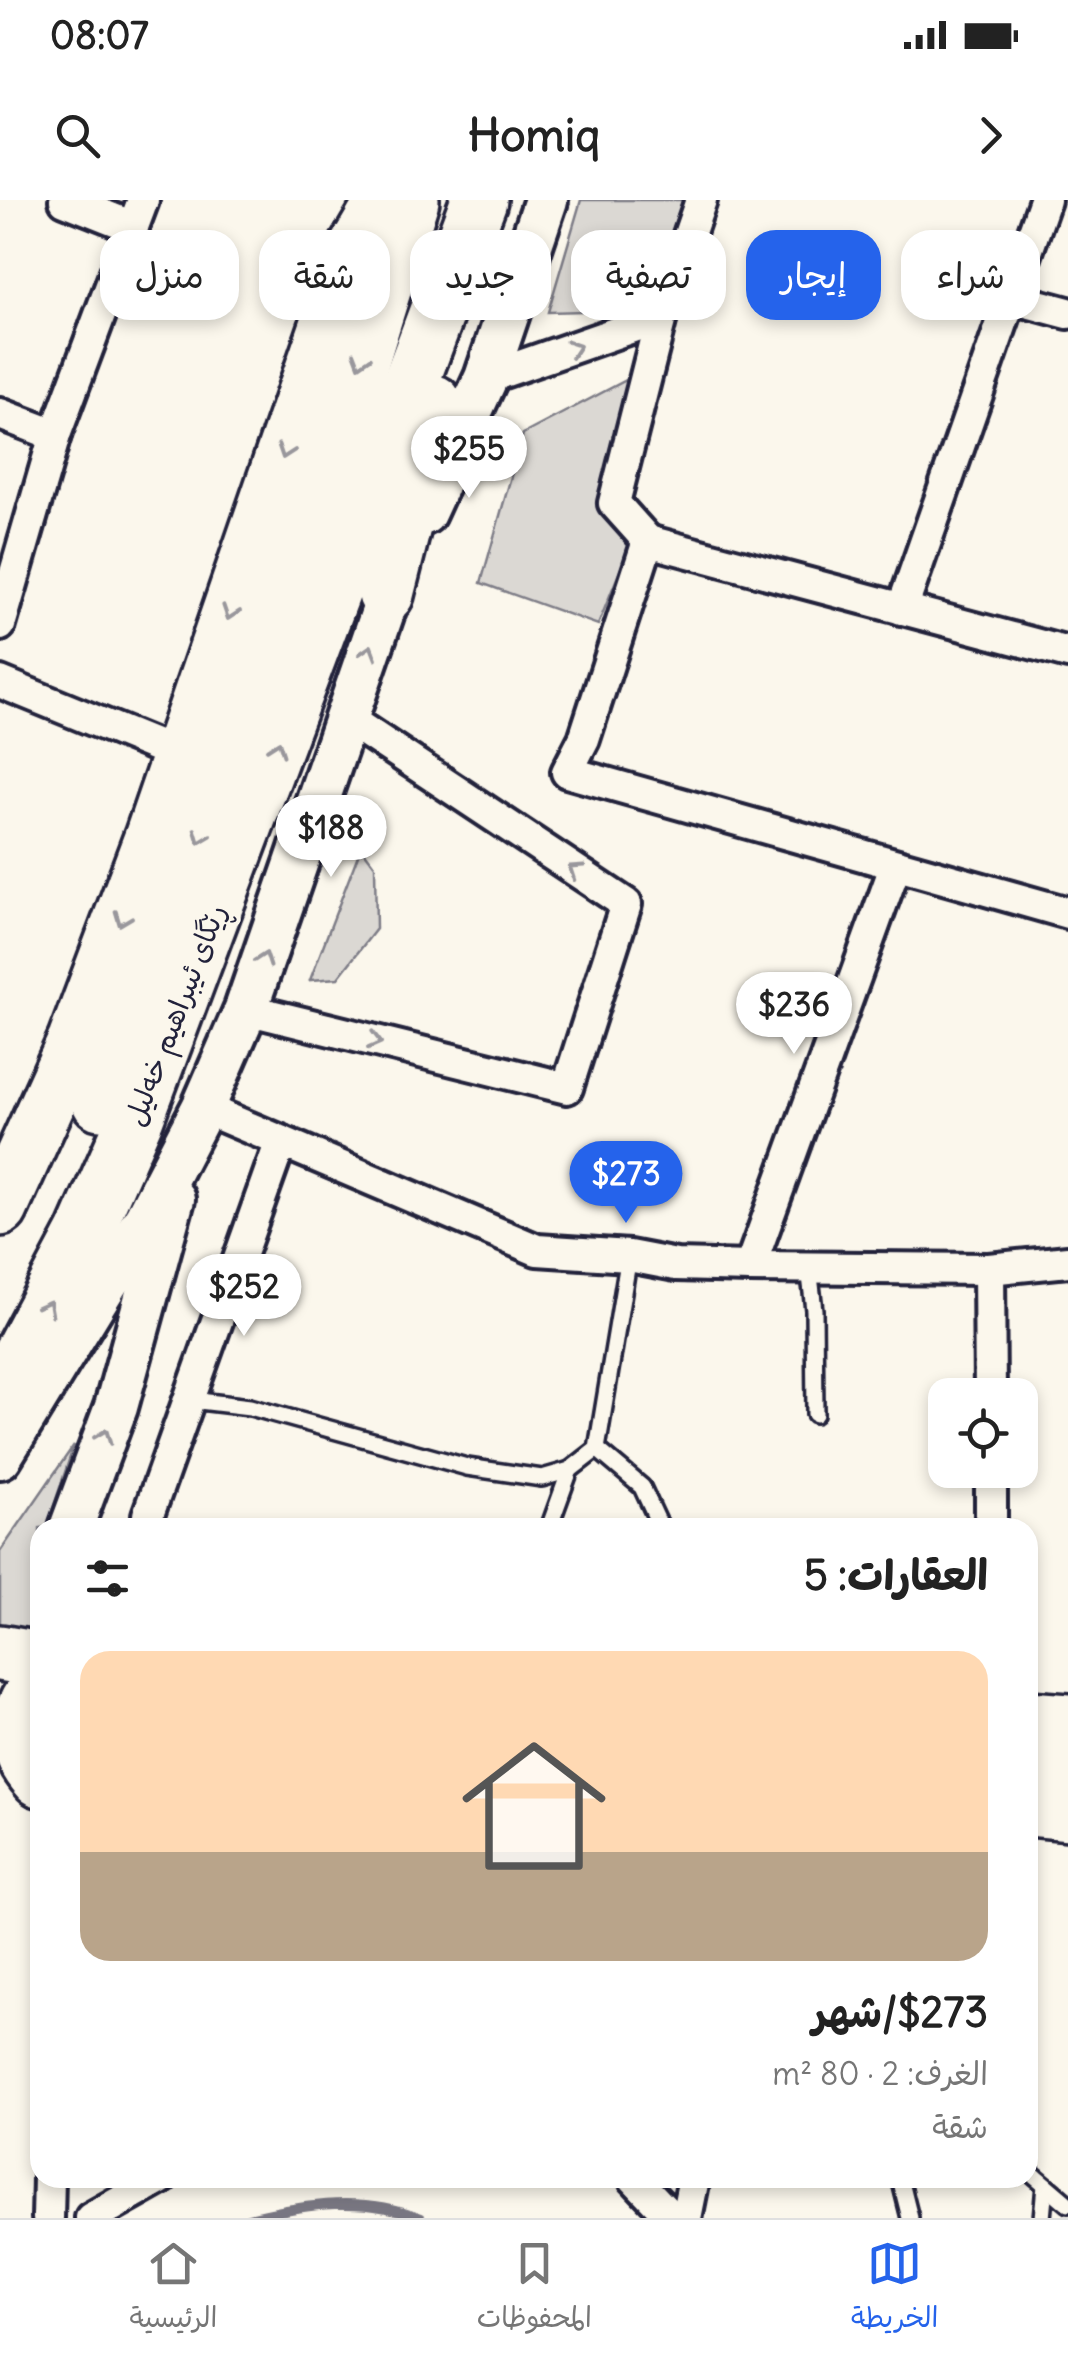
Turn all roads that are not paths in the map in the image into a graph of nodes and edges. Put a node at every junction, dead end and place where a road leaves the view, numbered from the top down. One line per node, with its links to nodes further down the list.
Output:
1 (65, 200): 8 (street)
2 (385, 200): 26 (highway, one-way to 26)
3 (411, 200): 20 (highway, one-way to 20)
4 (482, 200): 20 (highway)
5 (546, 200): 16 (main road)
6 (702, 200): 9 (street)
7 (1045, 200): 10 (street)
8 (138, 213): 18 (street)
9 (691, 230)
10 (1034, 230)
11 (1040, 306): 12 (street)
12 (1068, 313)
13 (652, 320): 16 (street, one-way to 13)
14 (660, 320): 19 (street)
15 (1000, 320): 21 (street)
16 (486, 378): 20 (main road)
17 (0, 414): 18 (street)
18 (55, 435): 22 (street)
19 (648, 540): 21 (street); 27 (street)
20 (344, 570): 25 (main road, one-way to 20); 38 (highway, ڕێگای ئیبراهیم خەلیل, one-way to 38); 40 (highway, ڕێگای ئیبراهیم خەلیل, one-way to 20)
21 (902, 609): 23 (street)
22 (0, 625)
23 (1068, 653)
24 (0, 682): 26 (street)
25 (349, 720): 29 (main road, one-way to 25); 29 (street, one-way to 25)
26 (181, 756): 32 (highway, one-way to 32)
27 (895, 866): 28 (street); 35 (street)
28 (1068, 913)
29 (246, 1009): 30 (main road)
30 (200, 1110): 31 (street); 44 (main road); 47 (main road, one-way to 30)
31 (281, 1141): 33 (street); 41 (street)
32 (0, 1208)
33 (629, 1256): 35 (street); 43 (lane)
34 (1068, 1261): 37 (street)
35 (750, 1267): 36 (street)
36 (808, 1267): 37 (street); 42 (lane)
37 (989, 1268): 39 (street)
38 (0, 1318)
39 (990, 1378)
40 (0, 1393)
41 (191, 1400): 45 (lane); 48 (street)
42 (815, 1414)
43 (597, 1449): 45 (lane); 50 (lane)
44 (0, 1457)
45 (570, 1470): 49 (lane)
46 (991, 1488): 51 (street)
47 (75, 1518)
48 (148, 1518)
49 (553, 1518)
50 (656, 1518)
51 (991, 1518)
52 (0, 1654): 53 (highway)
53 (30, 1658)
54 (30, 1699): 58 (highway)
55 (1038, 1719): 56 (highway)
56 (1068, 1722)
57 (1038, 1764): 59 (highway)
58 (30, 1765)
59 (1068, 1766)
60 (0, 1795): 61 (highway)
61 (30, 1796)
62 (1038, 1809): 63 (highway)
63 (1068, 1812)
64 (1038, 1840): 65 (highway)
65 (1068, 1841)
66 (1038, 2179): 67 (lane)
67 (1045, 2185): 73 (lane); 79 (lane)
68 (49, 2188): 74 (street)
69 (144, 2188): 75 (street)
70 (644, 2188): 76 (street)
71 (692, 2188): 77 (street)
72 (902, 2188): 78 (lane)
73 (1068, 2204)
74 (48, 2218)
75 (92, 2218)
76 (672, 2218)
77 (686, 2218)
78 (910, 2218)
79 (1042, 2218)

